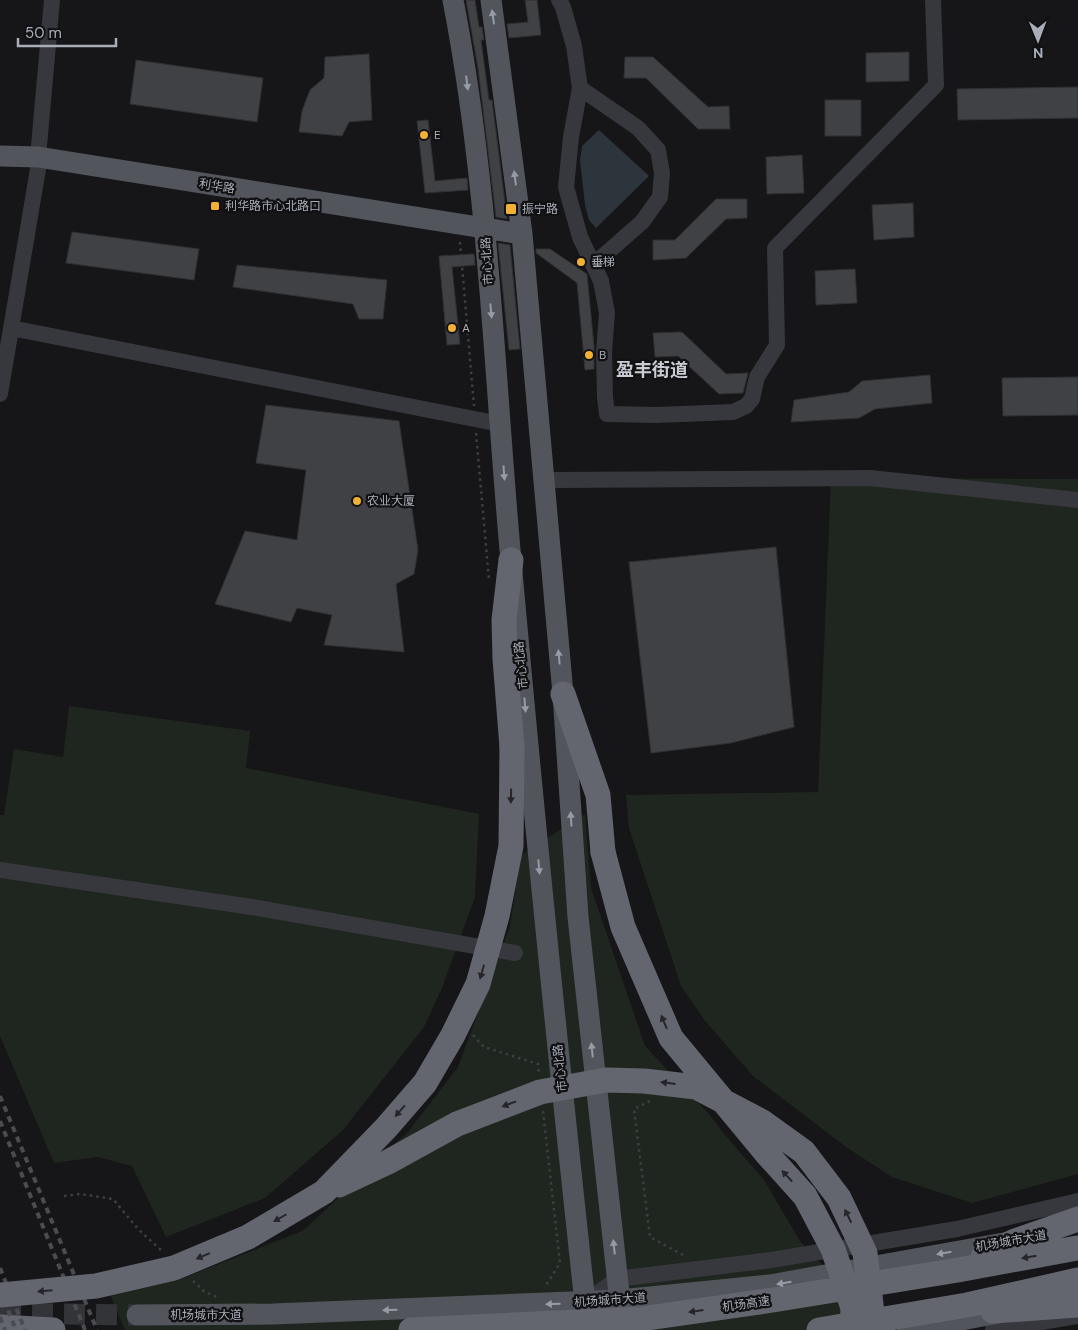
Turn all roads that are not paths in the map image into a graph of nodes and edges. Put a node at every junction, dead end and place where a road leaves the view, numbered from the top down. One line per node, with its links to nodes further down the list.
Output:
1 (52, 0): 8 (street)
2 (453, 0): 10 (main road, 市心北路, one-way to 10)
3 (490, 0): 11 (main road, one-way to 3)
4 (559, 0): 6 (street)
5 (933, 0): 12 (street)
6 (580, 88): 12 (street); 12 (street)
7 (0, 156): 8 (main road, 利华路)
8 (38, 163): 9 (main road, 利华路); 10 (main road, 利华路); 13 (street)
9 (0, 168)
10 (485, 234): 11 (main road, 利华路); 15 (main road, 市心北路, one-way to 15)
11 (522, 239): 19 (main road, one-way to 11)
12 (593, 265)
13 (11, 328): 14 (street); 15 (street)
14 (0, 394)
15 (500, 424): 18 (main road, 市心北路, one-way to 18)
16 (554, 480): 17 (street)
17 (1078, 500)
18 (510, 560): 22 (highway, one-way to 22, bridge); 33 (main road, 市心北路, one-way to 33)
19 (563, 694): 28 (main road, one-way to 19); 44 (highway, one-way to 19, bridge)
20 (0, 870): 21 (street)
21 (515, 953)
22 (324, 1192): 30 (highway, one-way to 30, bridge); 37 (highway, one-way to 22, bridge)
23 (1078, 1201): 28 (street)
24 (1078, 1219): 27 (highway, bridge)
25 (1078, 1229): 32 (main road, 机场城市大道, one-way to 32)
26 (1078, 1248): 27 (highway, 机场高速, one-way to 27, bridge)
27 (958, 1270): 40 (highway, 机场高速, one-way to 40, bridge)
28 (617, 1279): 32 (main road); 33 (street)
29 (1078, 1280): 37 (highway, bridge)
30 (0, 1295)
31 (1078, 1296): 37 (main road)
32 (620, 1300): 33 (main road, 机场城市大道); 42 (main road)
33 (585, 1303): 35 (main road, 机场城市大道, one-way to 35); 41 (main road, 市心北路)
34 (1078, 1306): 37 (highway, bridge)
35 (137, 1315)
36 (1078, 1316): 45 (street)
37 (890, 1326): 43 (highway, bridge)
38 (0, 1327): 39 (highway)
39 (53, 1330)
40 (411, 1330)
41 (588, 1330)
42 (623, 1330)
43 (819, 1330)
44 (852, 1330)
45 (993, 1330)

